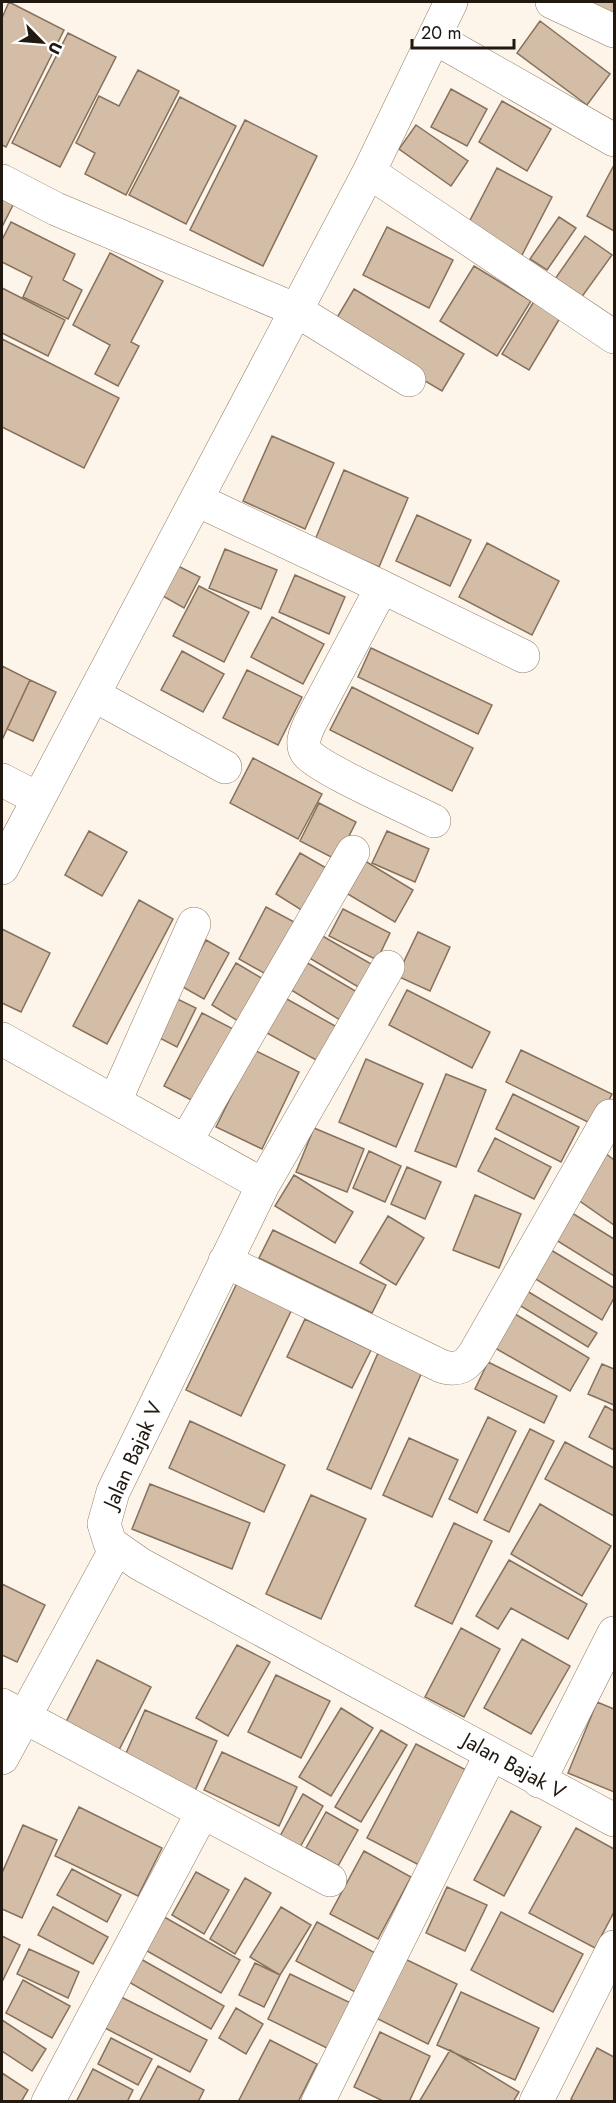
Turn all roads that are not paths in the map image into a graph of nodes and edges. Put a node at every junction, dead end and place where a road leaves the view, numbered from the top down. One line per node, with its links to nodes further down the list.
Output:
1 (451, 2): 4 (street)
2 (552, 2): 3 (street)
3 (615, 32)
4 (435, 38): 5 (street); 6 (street)
5 (615, 140)
6 (369, 172): 8 (street); 9 (street)
7 (2, 181): 8 (street)
8 (294, 309): 10 (street); 11 (street)
9 (615, 337)
10 (409, 380)
11 (197, 500): 12 (street); 14 (street)
12 (382, 587): 13 (street); 18 (street)
13 (523, 656)
14 (94, 695): 15 (street); 17 (street)
15 (225, 767)
16 (2, 780): 17 (street)
17 (37, 798): 20 (street)
18 (435, 821)
19 (353, 852): 26 (street)
20 (2, 868)
21 (194, 924): 24 (street)
22 (388, 967): 27 (street, Jalan Bajak V)
23 (2, 1039): 24 (street)
24 (115, 1101): 26 (street)
25 (610, 1116): 28 (street)
26 (186, 1141): 27 (street)
27 (264, 1185): 28 (street, Jalan Bajak V)
28 (225, 1261): 29 (street, Jalan Bajak V)
29 (116, 1549): 31 (street); 32 (street, Jalan Bajak V)
30 (615, 1633): 34 (street)
31 (12, 1711): 33 (street); 35 (street)
32 (491, 1754): 34 (street, Jalan Bajak V); 40 (street)
33 (2, 1758)
34 (539, 1781): 36 (street, Jalan Bajak V)
35 (202, 1813): 37 (street); 39 (street)
36 (615, 1820)
37 (330, 1880)
38 (615, 1947): 41 (street)
39 (48, 2102)
40 (318, 2102)
41 (536, 2102)

